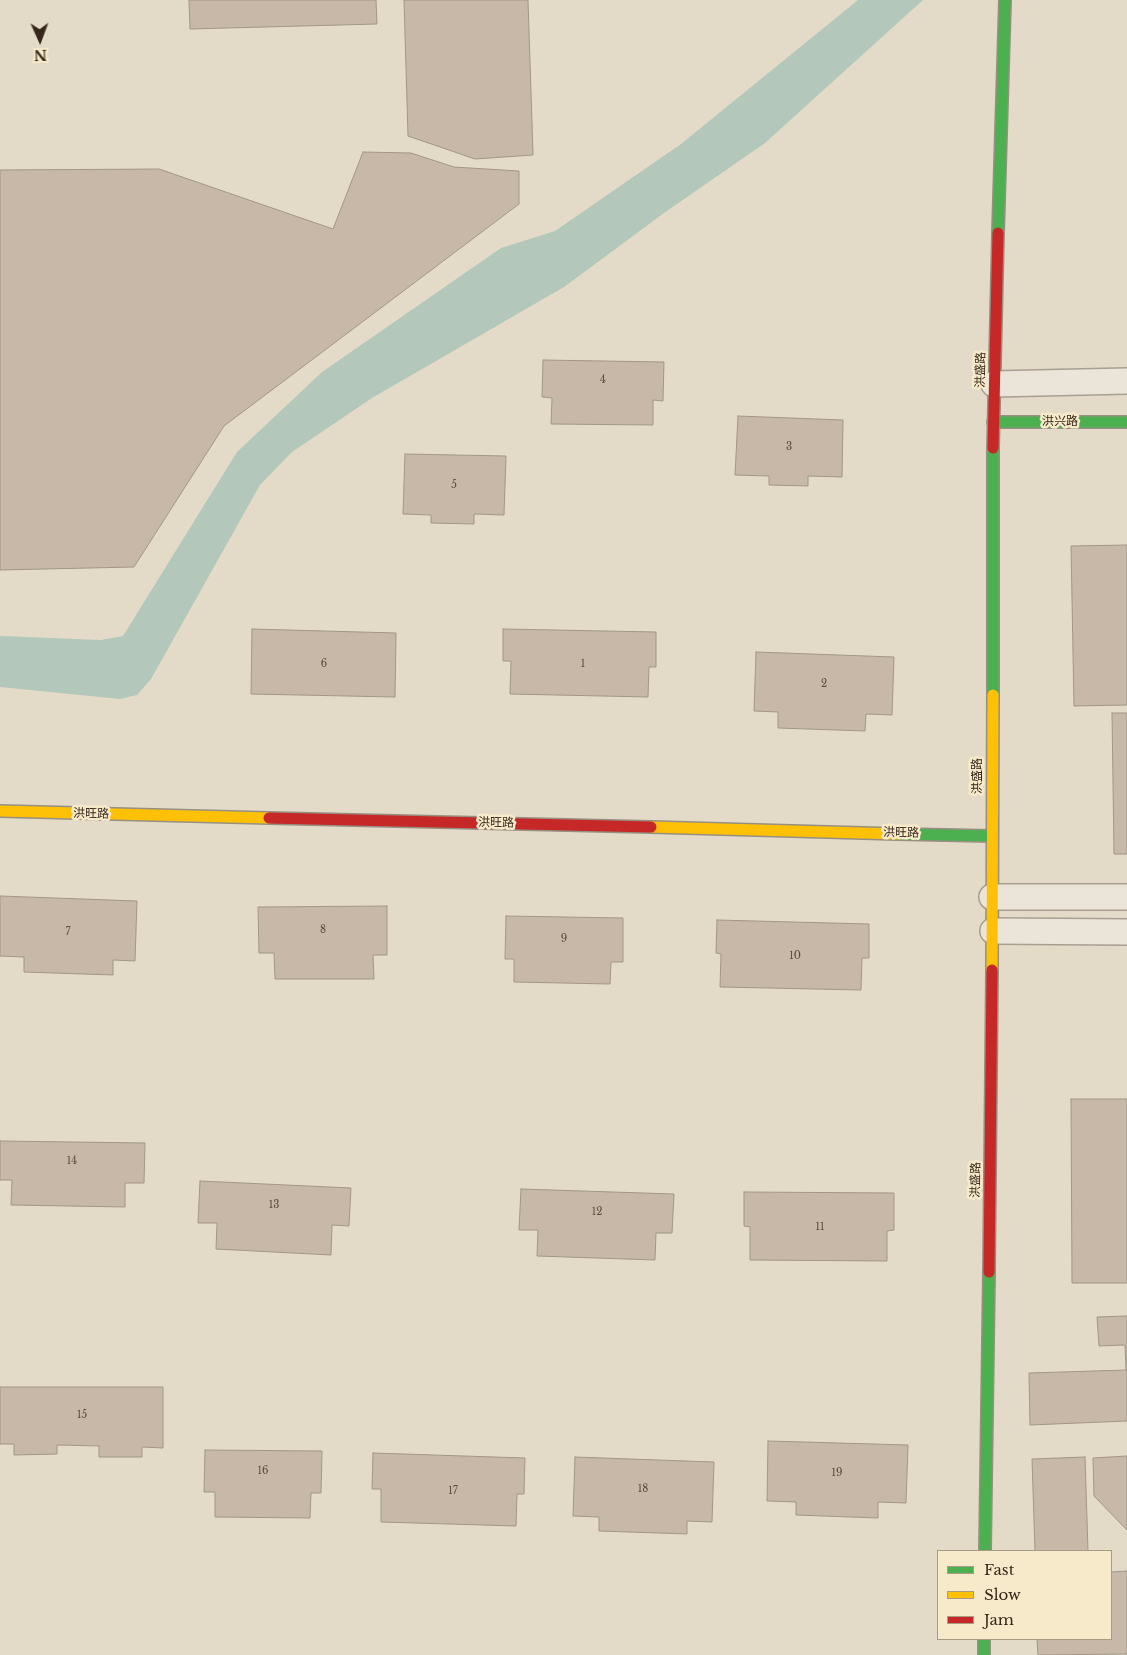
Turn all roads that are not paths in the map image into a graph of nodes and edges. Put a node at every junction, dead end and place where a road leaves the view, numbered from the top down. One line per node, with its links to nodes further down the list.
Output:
1 (1005, 0): 3 (street, 洪盛路)
2 (1127, 381): 3 (street)
3 (994, 384): 4 (street, 洪盛路)
4 (994, 422): 5 (street, 洪兴路); 7 (street, 洪盛路)
5 (1127, 422)
6 (0, 811): 7 (street, 洪旺路)
7 (992, 836): 8 (street, 洪盛路)
8 (992, 897): 9 (street); 10 (street, 洪盛路)
9 (1127, 897)
10 (992, 931): 11 (street); 12 (street, 洪盛路)
11 (1127, 932)
12 (986, 1550)
13 (984, 1640): 14 (street)
14 (984, 1655)

